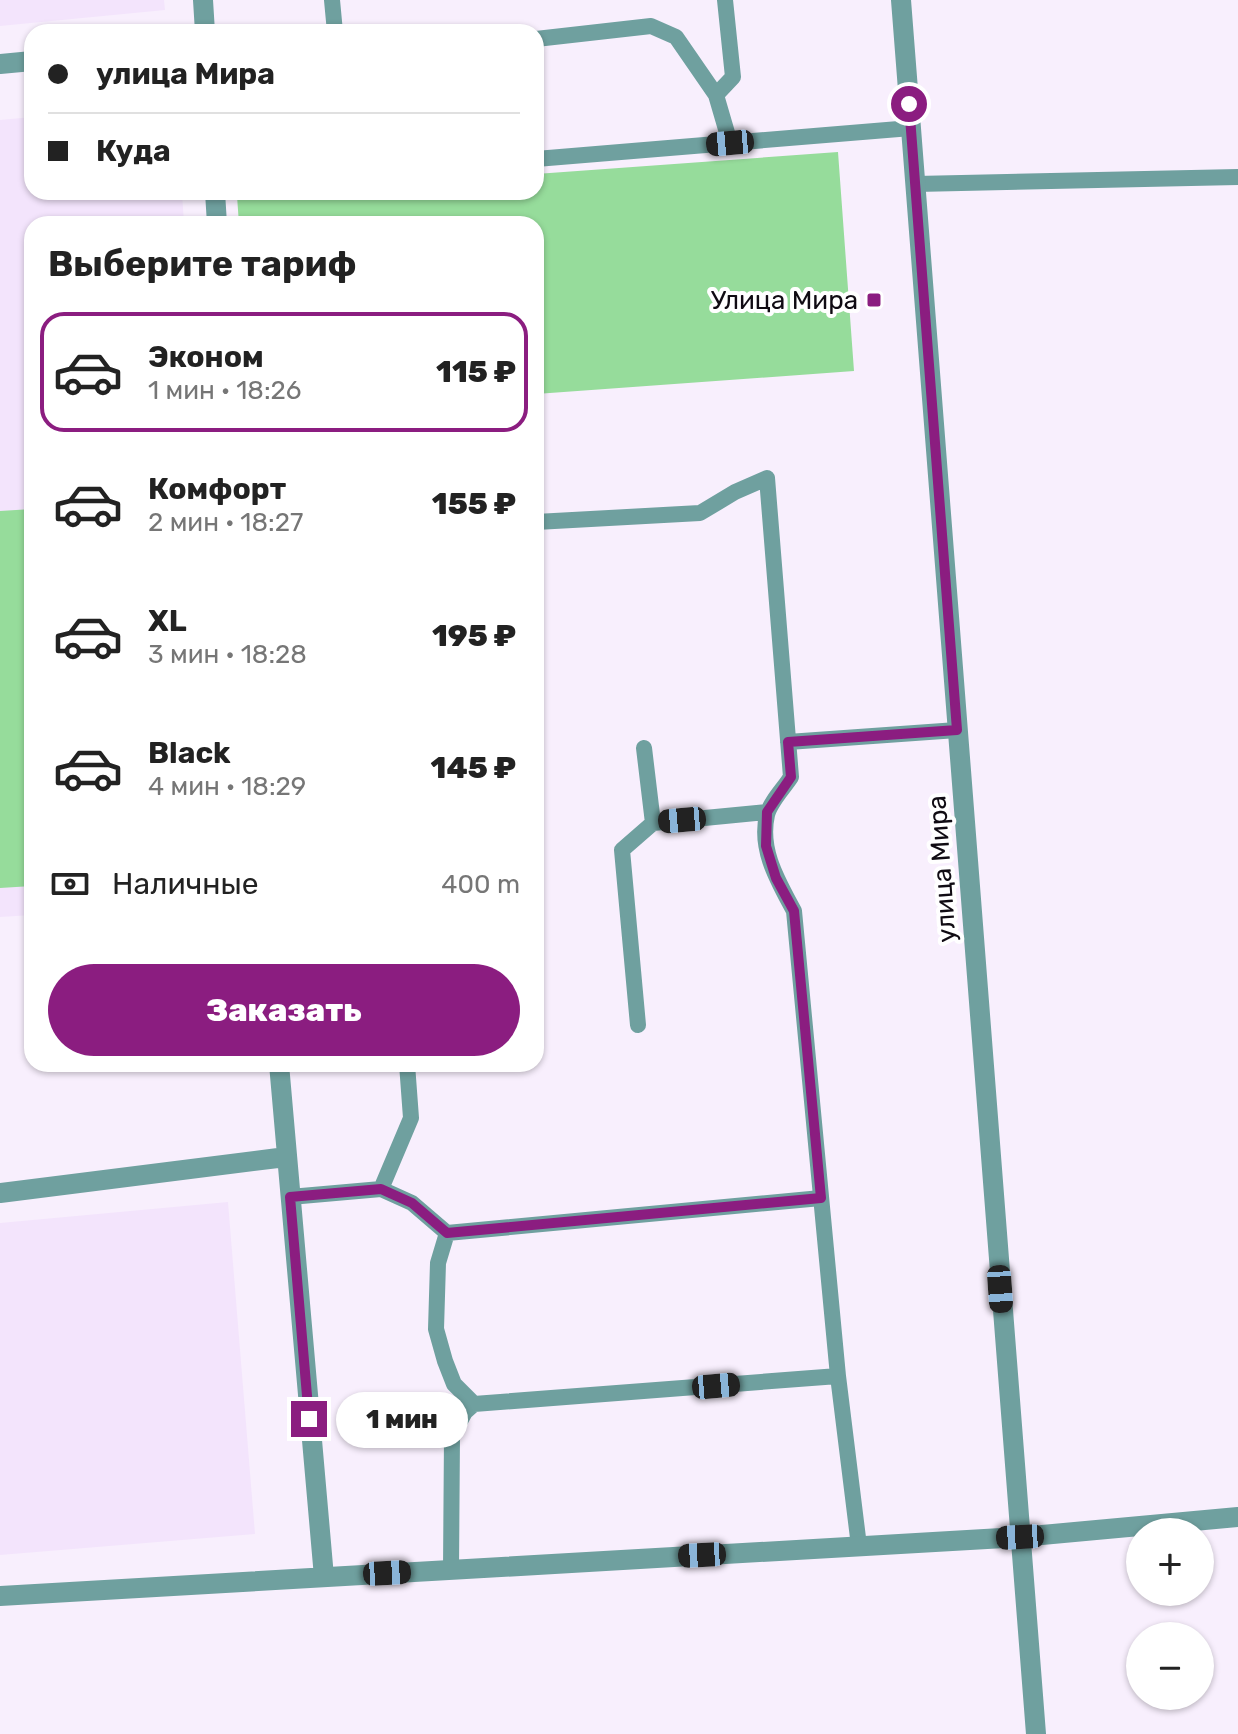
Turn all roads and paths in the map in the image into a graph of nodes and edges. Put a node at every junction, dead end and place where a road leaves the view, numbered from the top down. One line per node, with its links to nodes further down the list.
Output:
1 (203, 0): 5 (street)
2 (332, 0): 6 (lane)
3 (725, 0): 10 (lane)
4 (901, 0): 11 (street, улица Мира)
5 (204, 24)
6 (334, 24)
7 (544, 38): 10 (lane)
8 (24, 62): 9 (street)
9 (0, 64)
10 (716, 95): 12 (lane)
11 (911, 128): 12 (lane); 15 (street, улица Мира)
12 (730, 143): 13 (lane)
13 (544, 158)
14 (1238, 177): 15 (lane)
15 (916, 184): 17 (street, улица Мира)
16 (544, 522): 18 (lane)
17 (957, 730): 18 (lane); 34 (street, улица Мира)
18 (788, 742): 20 (lane)
19 (644, 748): 21 (lane)
20 (767, 812): 21 (lane); 29 (lane)
21 (653, 823): 22 (lane)
22 (638, 1025)
23 (280, 1072): 25 (street)
24 (408, 1072): 26 (lane)
25 (286, 1157): 27 (street); 28 (street)
26 (381, 1189): 28 (lane); 30 (lane)
27 (0, 1193)
28 (290, 1197): 37 (street)
29 (821, 1198): 30 (lane); 31 (lane)
30 (447, 1233): 32 (lane)
31 (838, 1376): 32 (lane); 35 (lane)
32 (474, 1404): 36 (lane)
33 (1238, 1517): 34 (street)
34 (1020, 1537): 35 (street); 39 (street, улица Мира)
35 (859, 1546): 36 (street)
36 (451, 1569): 37 (street)
37 (324, 1577): 38 (street)
38 (0, 1596)
39 (1036, 1734)

